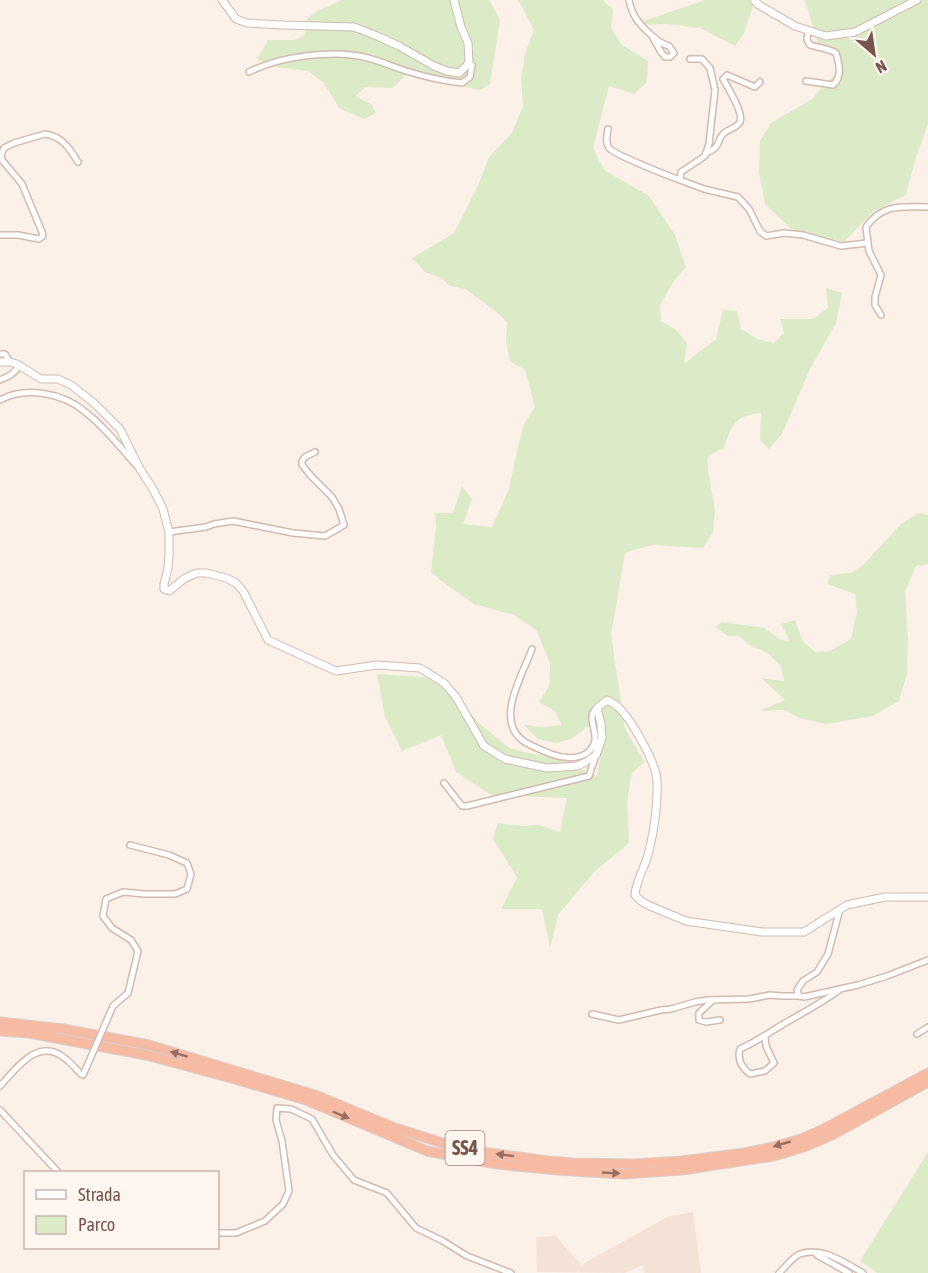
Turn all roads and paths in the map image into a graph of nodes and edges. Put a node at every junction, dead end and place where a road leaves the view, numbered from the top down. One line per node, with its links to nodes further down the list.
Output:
1 (222, 0): 9 (street)
2 (454, 0): 9 (street)
3 (629, 0): 7 (street)
4 (754, 0): 6 (street)
5 (918, 0): 6 (street)
6 (808, 31): 11 (street)
7 (653, 38)
8 (690, 59): 14 (street)
9 (469, 63): 10 (street)
10 (249, 72)
11 (806, 81)
12 (760, 82): 14 (street)
13 (608, 129): 16 (street)
14 (706, 153): 16 (street)
15 (78, 162): 18 (street)
16 (680, 180): 19 (street)
17 (928, 207): 19 (street)
18 (0, 235)
19 (867, 243): 20 (street)
20 (881, 315)
21 (0, 354): 23 (street)
22 (0, 362): 23 (street)
23 (10, 362): 24 (street)
24 (19, 365): 25 (street); 28 (street)
25 (0, 380)
26 (0, 400): 28 (street)
27 (315, 452): 29 (street)
28 (140, 469): 29 (street)
29 (169, 532): 32 (street)
30 (532, 650): 31 (street)
31 (597, 708): 32 (street); 36 (street)
32 (596, 755): 33 (street)
33 (444, 783)
34 (130, 844): 50 (street, bridge)
35 (928, 897): 36 (street)
36 (840, 909): 39 (street)
37 (928, 960): 38 (street)
38 (842, 989): 39 (street); 47 (street)
39 (799, 996): 40 (street)
40 (712, 1001): 41 (street); 42 (street)
41 (592, 1014)
42 (720, 1020)
43 (0, 1022): 48 (highway, SS4, one-way to 43)
44 (928, 1027): 46 (street)
45 (0, 1031): 49 (highway, SS4, one-way to 49)
46 (917, 1034)
47 (765, 1037): 47 (street)
48 (928, 1073)
49 (928, 1082)
50 (0, 1086)
51 (0, 1110): 52 (street)
52 (56, 1171)
53 (219, 1233): 55 (street)
54 (813, 1252): 56 (street); 57 (street); 58 (street)
55 (511, 1273)
56 (780, 1273)
57 (849, 1273)
58 (863, 1273)

